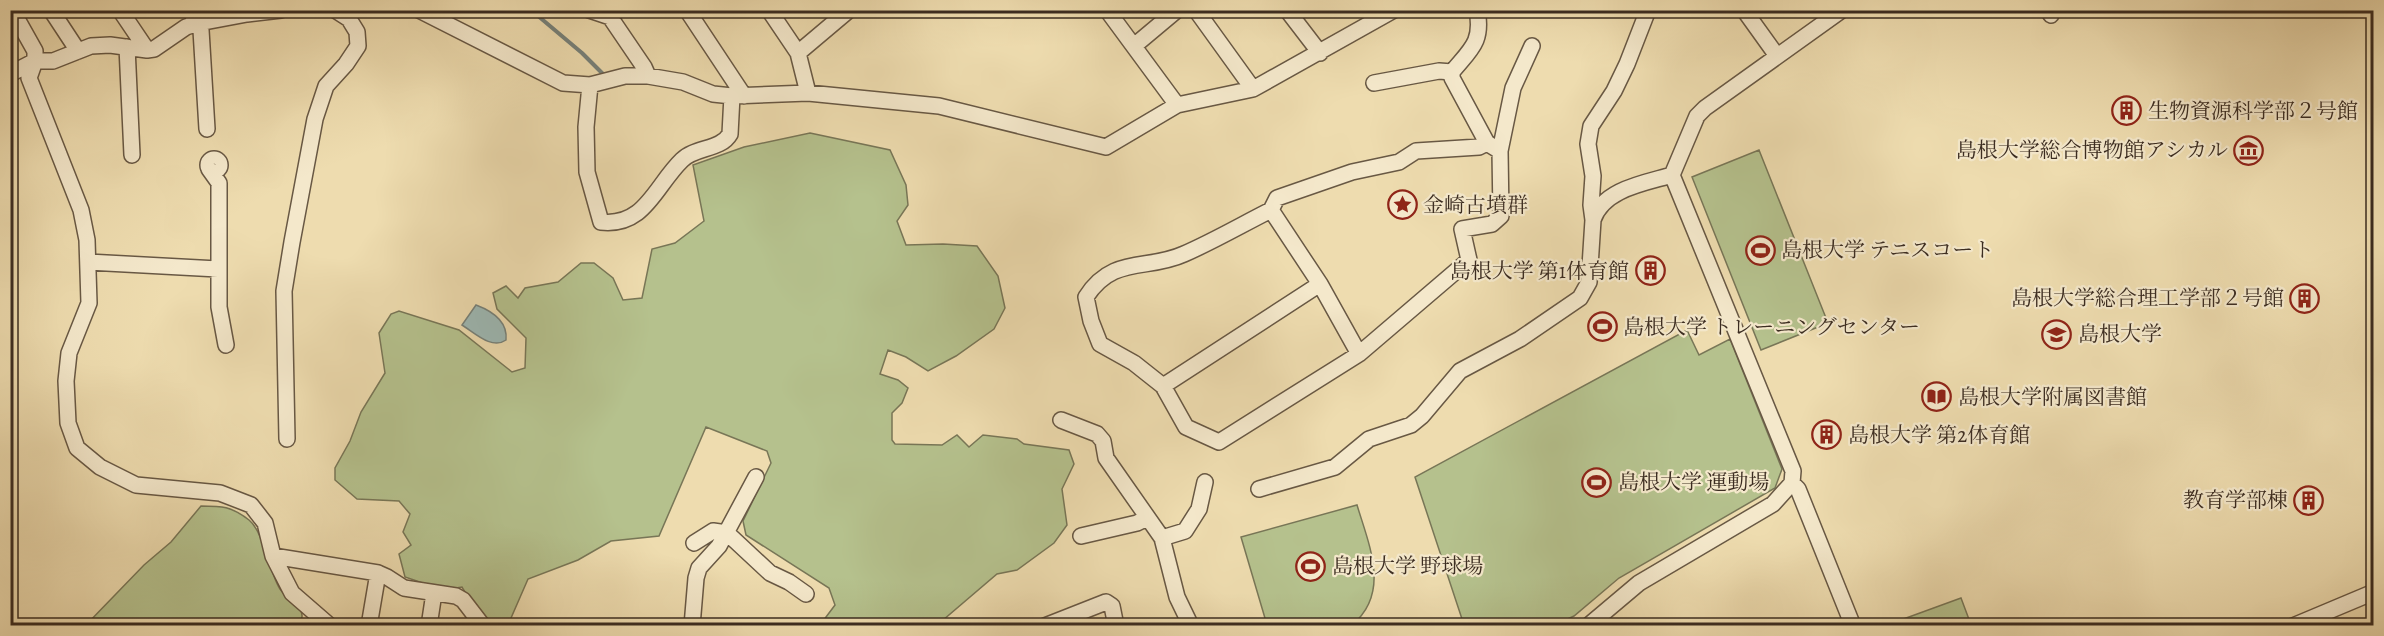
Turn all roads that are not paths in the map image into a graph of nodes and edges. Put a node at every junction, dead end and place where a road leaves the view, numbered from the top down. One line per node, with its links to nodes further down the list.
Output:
1 (12, 10): 31 (street)
2 (51, 10): 27 (street)
3 (120, 10): 26 (street)
4 (281, 10): 18 (street)
5 (335, 10): 56 (street)
6 (589, 10): 21 (street)
7 (687, 10): 39 (street)
8 (769, 10): 28 (street)
9 (849, 10): 28 (street)
10 (1107, 10): 23 (street)
11 (1177, 10): 23 (street)
12 (1197, 10): 37 (street)
13 (1287, 10): 29 (street)
14 (1477, 10): 32 (street)
15 (1648, 10): 48 (street)
16 (1744, 10): 30 (street)
17 (1842, 10): 30 (street)
18 (246, 12): 22 (street)
19 (423, 12): 36 (street)
20 (1384, 13): 29 (street)
21 (614, 14): 34 (street)
22 (195, 17): 26 (street); 41 (street)
23 (1134, 46): 40 (street)
24 (1532, 46): 43 (street)
25 (127, 47): 26 (street); 27 (street); 44 (street)
26 (147, 50)
27 (78, 51): 31 (street)
28 (798, 53): 38 (street)
29 (1320, 53): 37 (street)
30 (1777, 57): 46 (street)
31 (35, 61): 33 (street); 49 (street)
32 (1452, 72): 35 (street); 42 (street)
33 (10, 74)
34 (648, 75): 36 (street); 39 (street)
35 (1374, 83)
36 (590, 85): 39 (street)
37 (1253, 89): 40 (street)
38 (808, 93): 39 (street); 40 (street)
39 (738, 96)
40 (1177, 105)
41 (207, 129)
42 (1487, 143): 43 (street); 47 (street)
43 (1500, 151): 53 (street)
44 (132, 155)
45 (209, 169): 50 (street)
46 (1672, 175): 48 (street); 59 (street)
47 (1271, 210): 51 (street); 54 (street)
48 (1593, 220): 60 (street)
49 (88, 262): 50 (street); 66 (street)
50 (218, 269): 52 (street)
51 (1320, 284): 53 (street); 54 (street)
52 (226, 345)
53 (1359, 354): 54 (street)
54 (1163, 386)
55 (1061, 420): 61 (street)
56 (287, 440)
57 (756, 477): 62 (street)
58 (1204, 482): 64 (street)
59 (1792, 483): 79 (street); 80 (street)
60 (1259, 489)
61 (1147, 518): 63 (street); 64 (street)
62 (727, 533): 65 (street); 70 (street); 75 (street)
63 (1081, 536)
64 (1162, 538): 78 (street)
65 (694, 543)
66 (273, 556): 67 (street); 71 (street)
67 (378, 573): 69 (street); 72 (street)
68 (2373, 592): 81 (street)
69 (434, 593): 73 (street); 74 (street)
70 (806, 594)
71 (330, 626)
72 (369, 626)
73 (429, 626)
74 (483, 626)
75 (692, 626)
76 (1045, 626): 77 (street)
77 (1116, 626)
78 (1191, 626)
79 (1588, 626)
80 (1853, 626)
81 (2293, 626)

